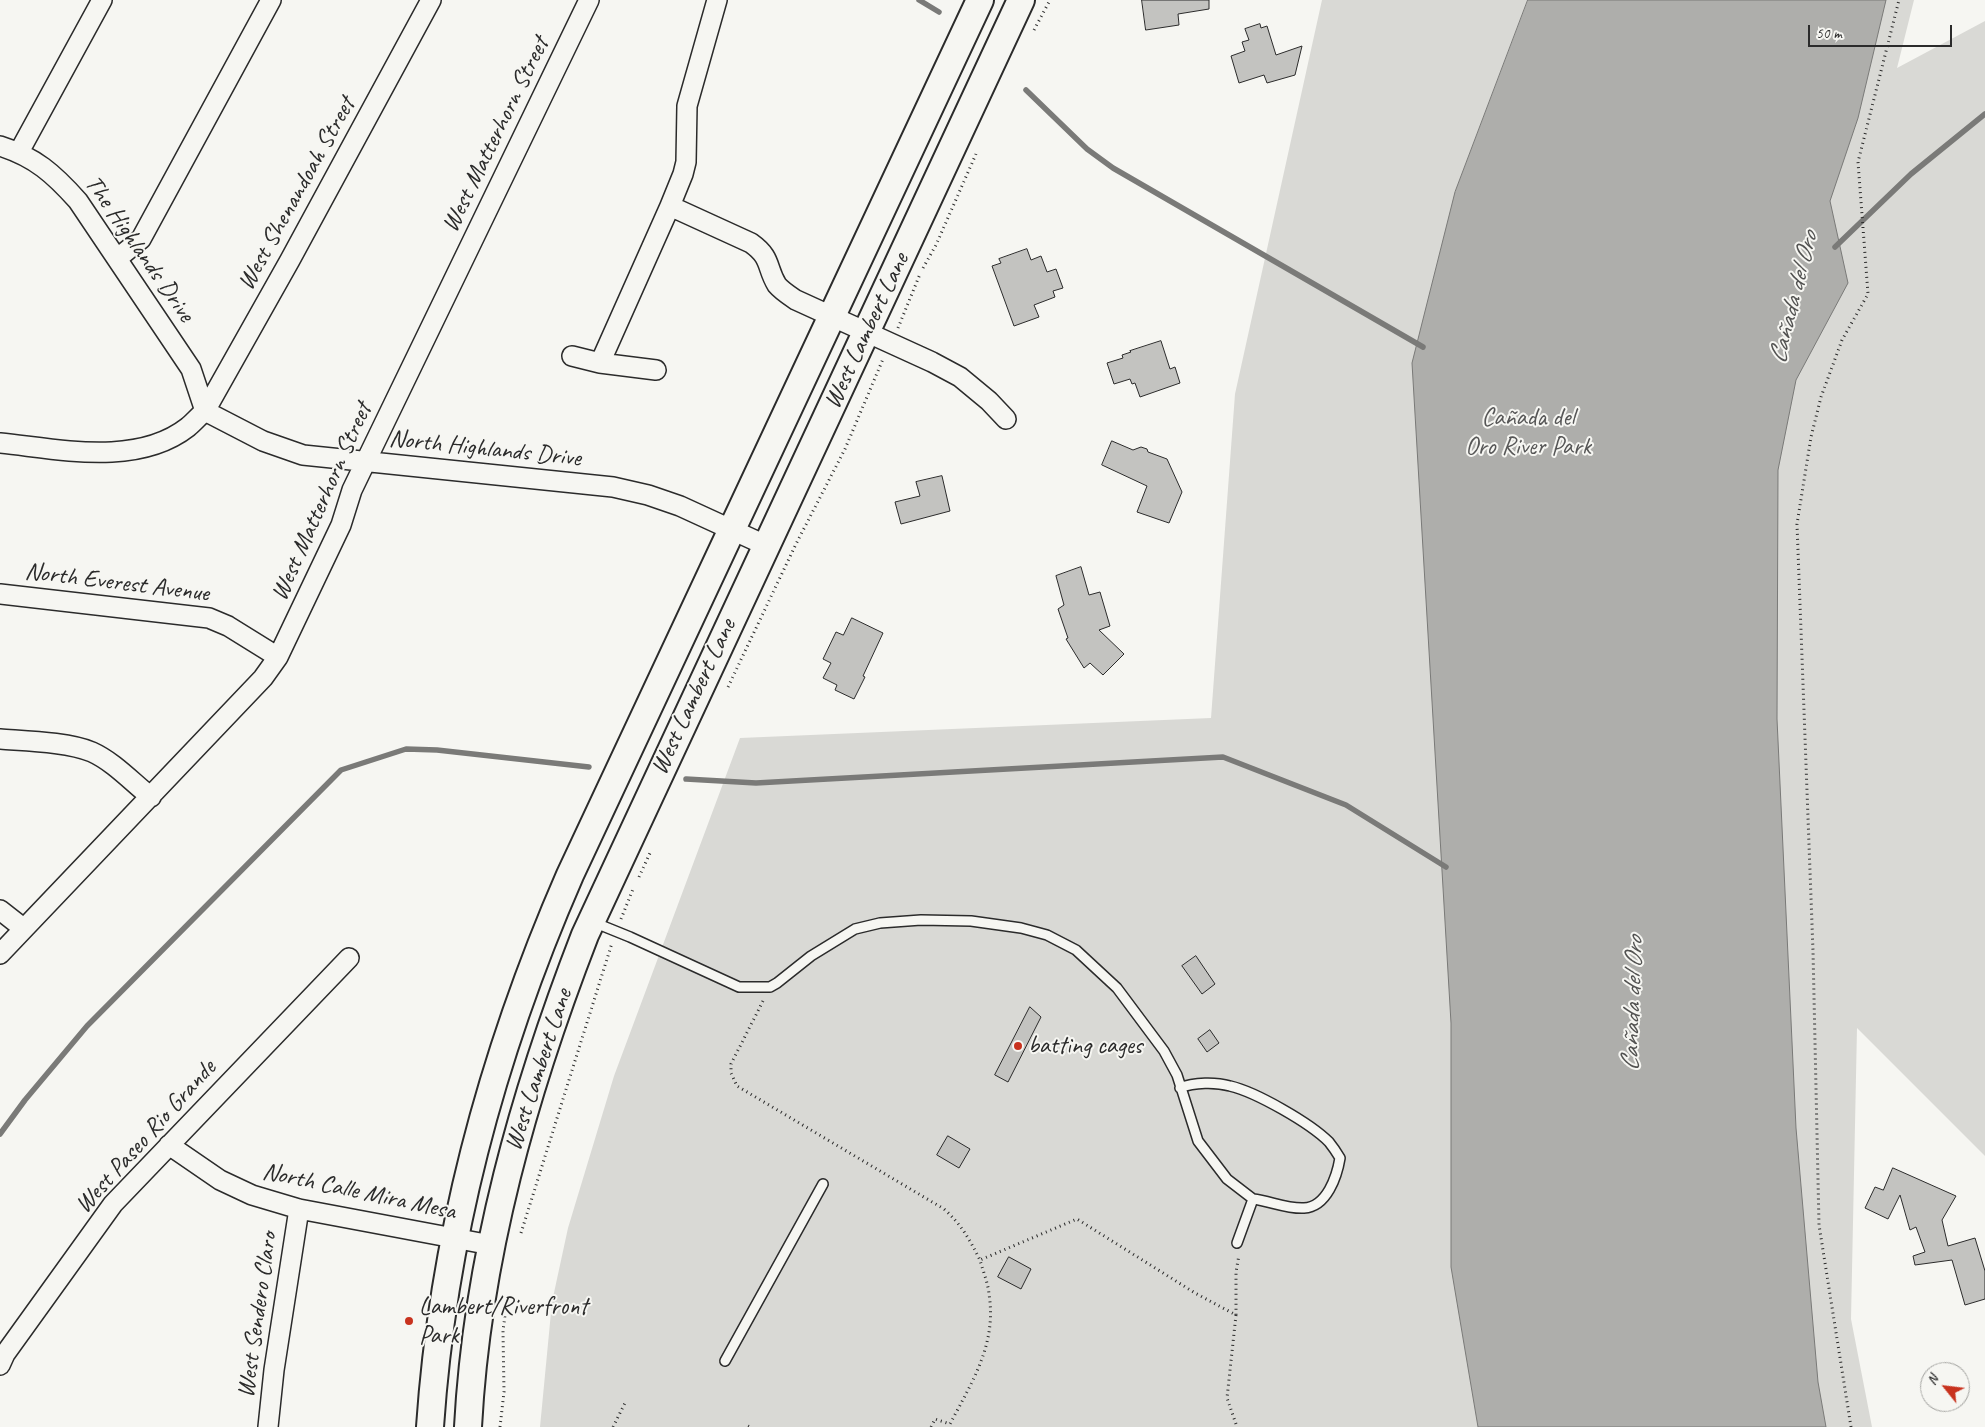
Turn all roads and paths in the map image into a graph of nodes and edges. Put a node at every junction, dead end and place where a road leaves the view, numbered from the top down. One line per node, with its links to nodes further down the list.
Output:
1 (102, 0): 13 (street)
2 (271, 0): 15 (street)
3 (432, 0): 23 (street, West Shenandoah Street)
4 (589, 0): 26 (street, West Matterhorn Street)
5 (717, 0): 14 (street)
6 (980, 0): 16 (main road, West Lambert Lane)
7 (1021, 0): 18 (main road, West Lambert Lane)
8 (1050, 0): 10 (path)
9 (1899, 0): 65 (path)
10 (1031, 36)
11 (0, 146): 13 (street, The Highlands Drive)
12 (977, 151): 17 (path)
13 (19, 152): 15 (street, The Highlands Drive)
14 (670, 206): 16 (street); 20 (street)
15 (118, 258): 23 (street, The Highlands Drive)
16 (832, 315): 18 (street); 27 (main road, West Lambert Lane)
17 (901, 320)
18 (867, 332): 24 (street); 28 (main road, West Lambert Lane)
19 (572, 356): 20 (street)
20 (600, 363): 22 (street)
21 (880, 366): 31 (path)
22 (656, 370)
23 (205, 411): 25 (street); 26 (street, North Highlands Drive)
24 (1006, 419)
25 (0, 443)
26 (366, 461): 27 (street, North Highlands Drive); 30 (street, West Matterhorn Street)
27 (731, 529): 28 (street, North Highlands Drive); 49 (main road, West Lambert Lane)
28 (766, 545): 37 (main road, West Lambert Lane)
29 (0, 594): 30 (street, North Everest Avenue)
30 (278, 657): 33 (street, West Matterhorn Street)
31 (723, 695)
32 (0, 739): 33 (street)
33 (151, 797): 38 (street, West Matterhorn Street)
34 (653, 846): 36 (path)
35 (0, 910): 38 (street)
36 (621, 919)
37 (591, 922): 42 (lane); 51 (main road, West Lambert Lane)
38 (23, 928): 40 (street, West Matterhorn Street)
39 (612, 943): 48 (path)
40 (0, 954)
41 (348, 958): 44 (street, West Paseo Rio Grande)
42 (770, 987): 43 (lane); 52 (path)
43 (1180, 1088): 46 (lane); 46 (lane)
44 (168, 1145): 47 (street, North Calle Mira Mesa); 56 (street, West Paseo Rio Grande)
45 (823, 1184): 55 (lane)
46 (1253, 1199): 50 (lane)
47 (299, 1209): 49 (street, North Calle Mira Mesa); 58 (street, West Sendero Claro)
48 (521, 1233)
49 (454, 1238): 51 (street, North Calle Mira Mesa); 59 (main road, West Lambert Lane)
50 (1237, 1244): 54 (path)
51 (491, 1245): 60 (main road, West Lambert Lane)
52 (980, 1260): 54 (path); 63 (path)
53 (508, 1291): 61 (path)
54 (1236, 1315): 64 (path)
55 (725, 1361)
56 (0, 1365)
57 (626, 1401): 62 (path)
58 (268, 1427)
59 (430, 1427)
60 (468, 1427)
61 (500, 1427)
62 (613, 1427)
63 (931, 1427)
64 (1237, 1427)
65 (1851, 1427)

